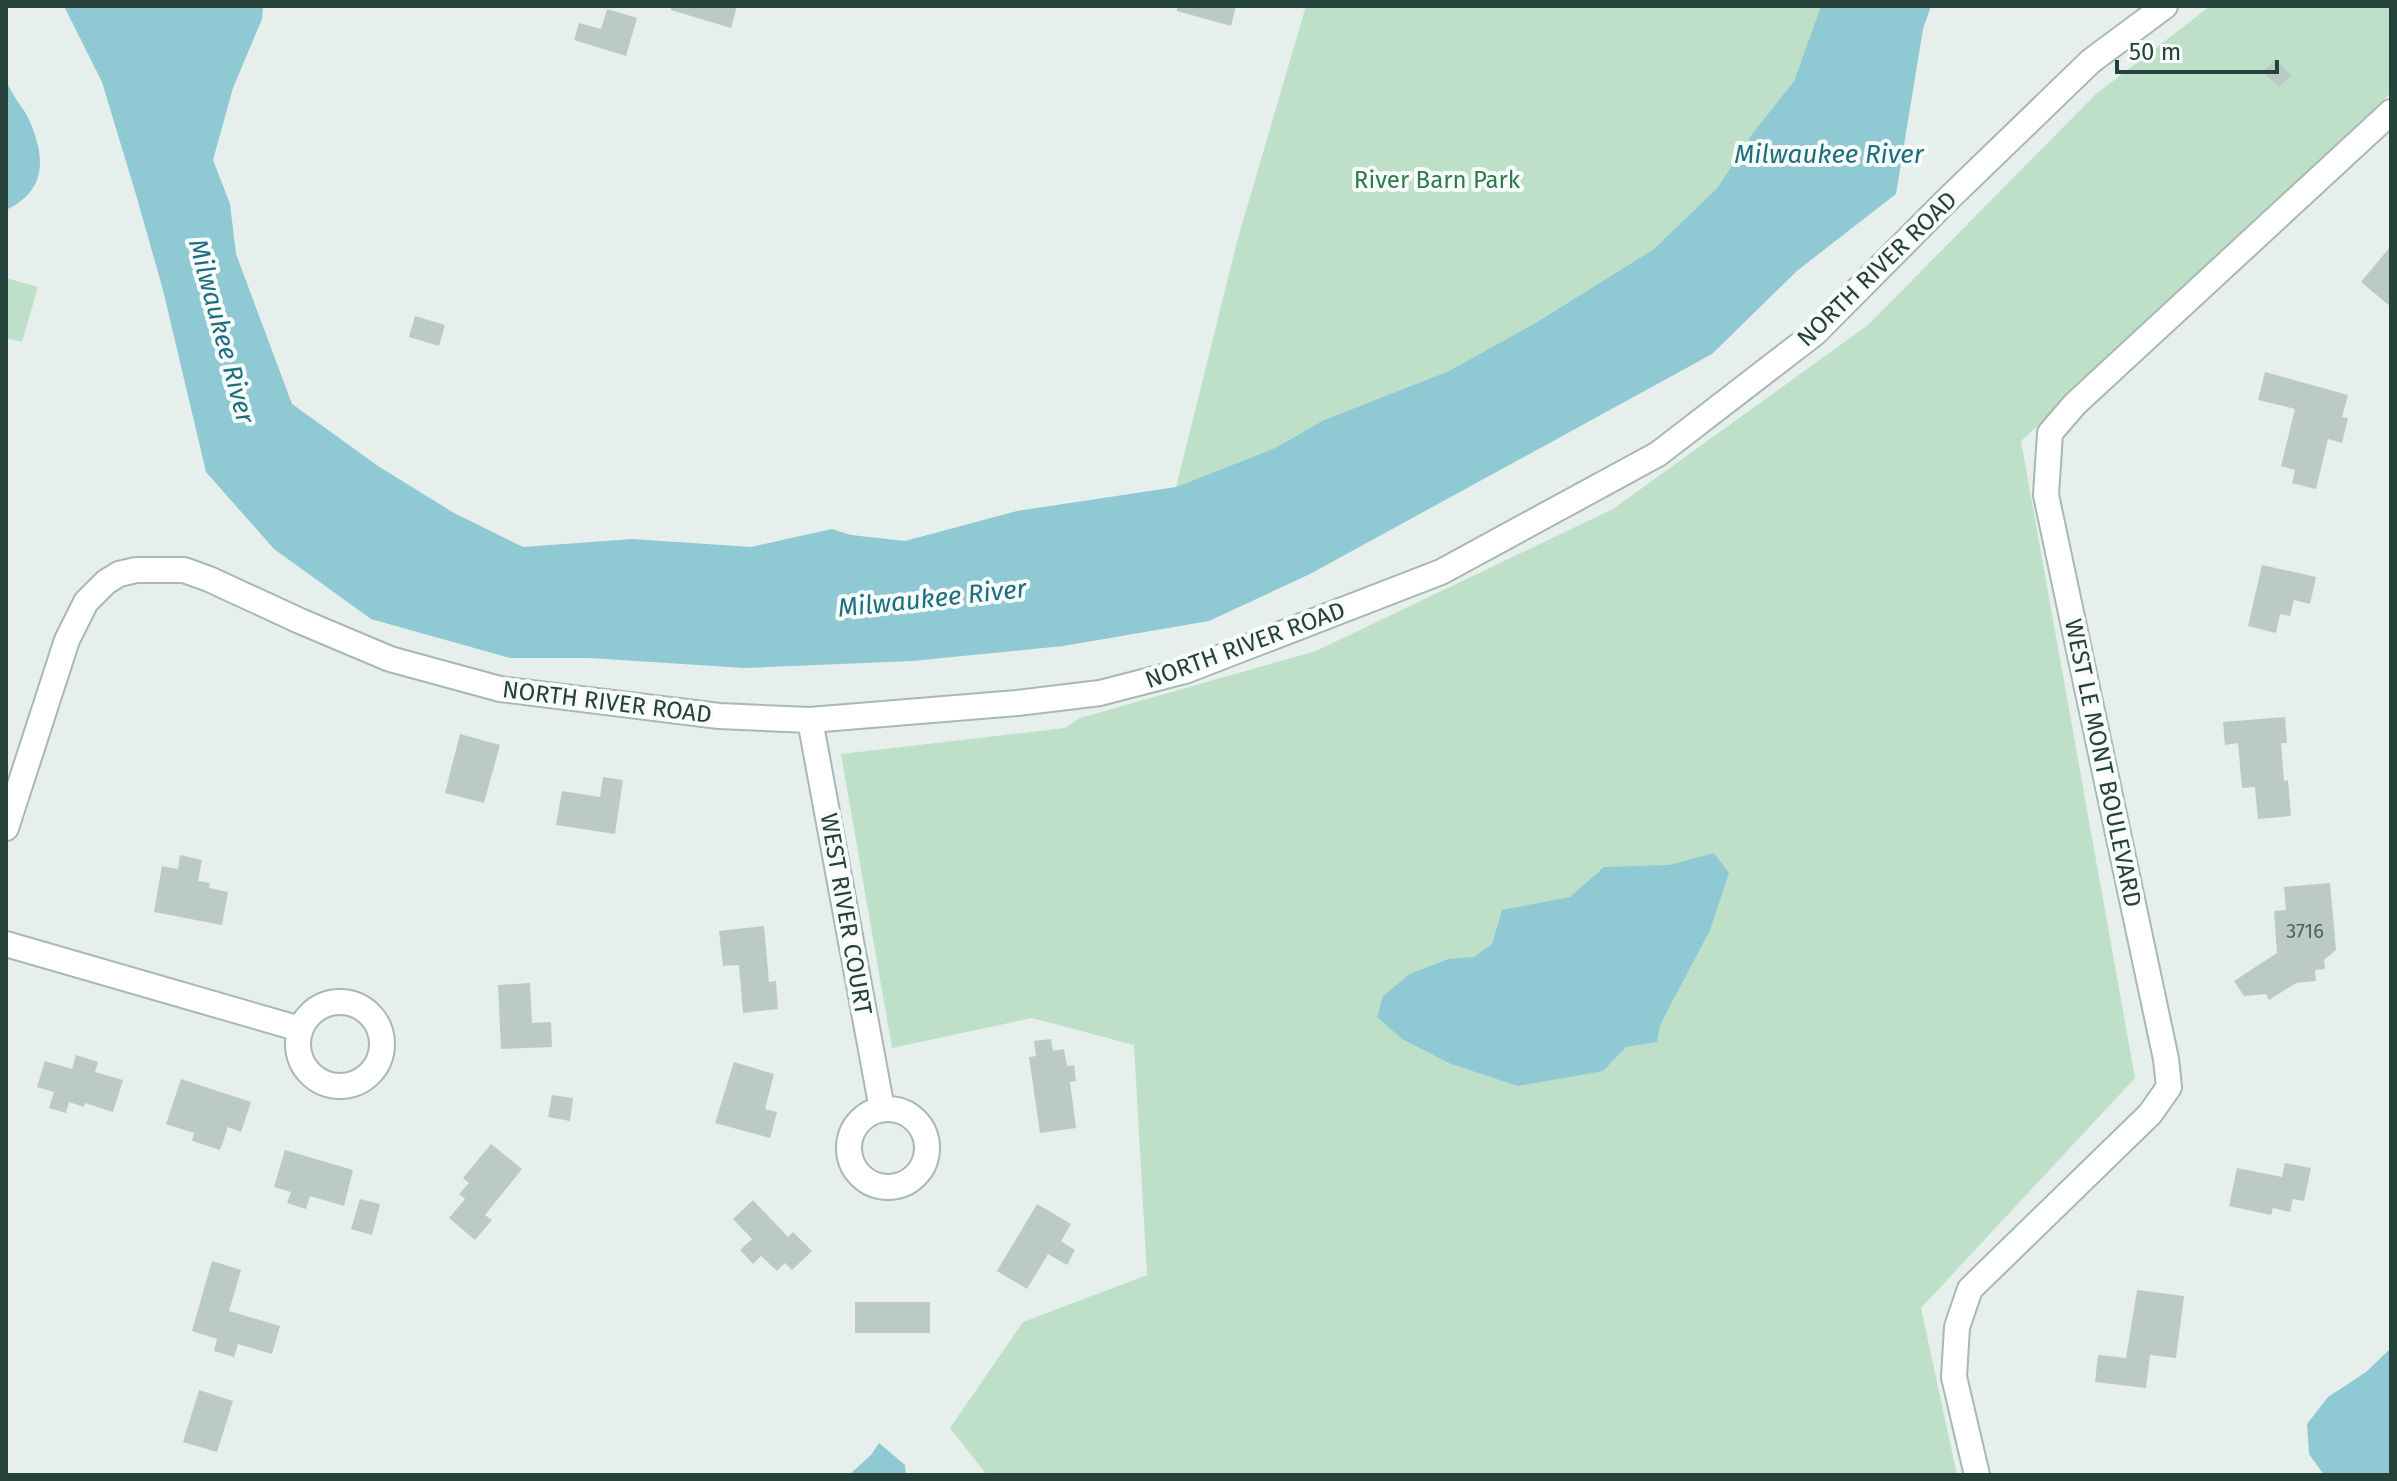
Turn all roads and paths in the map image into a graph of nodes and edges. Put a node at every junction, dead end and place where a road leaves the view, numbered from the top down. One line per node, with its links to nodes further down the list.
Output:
1 (2165, 6): 3 (street, NORTH RIVER ROAD)
2 (2391, 112): 8 (street, WEST LE MONT BOULEVARD)
3 (810, 720): 4 (street, NORTH RIVER ROAD); 7 (street, WEST RIVER COURT)
4 (6, 828)
5 (6, 944): 6 (street)
6 (300, 1029)
7 (882, 1109)
8 (1977, 1475)

